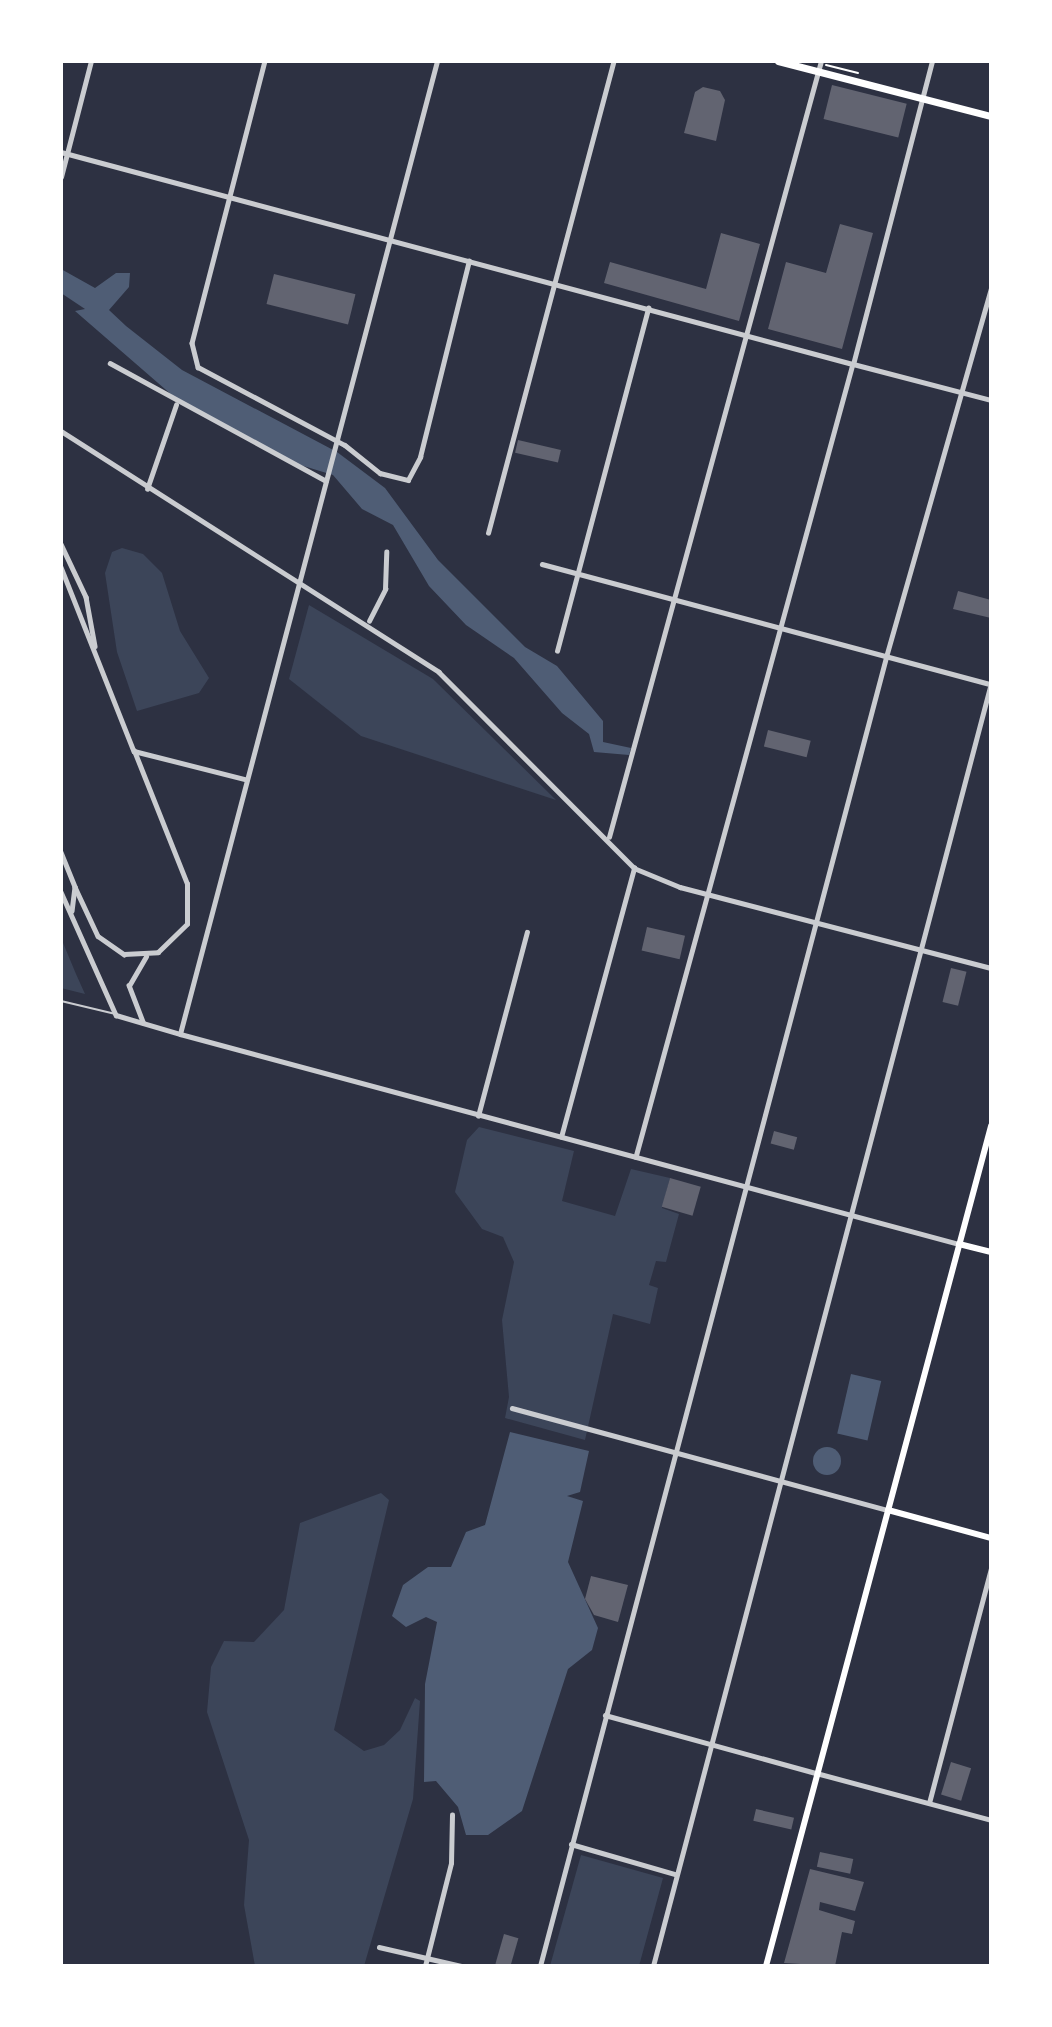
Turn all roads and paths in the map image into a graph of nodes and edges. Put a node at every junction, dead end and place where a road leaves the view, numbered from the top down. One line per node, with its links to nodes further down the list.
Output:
1 (92, 61): 11 (street)
2 (265, 61): 13 (street)
3 (437, 61): 14 (street)
4 (614, 61): 16 (street)
5 (778, 61): 8 (main road)
6 (821, 61): 8 (street)
7 (932, 61): 9 (street)
8 (818, 72): 9 (main road); 19 (street)
9 (922, 99): 10 (main road); 21 (street)
10 (991, 116)
11 (64, 153): 12 (street); 13 (street)
12 (61, 177)
13 (230, 196): 14 (street); 26 (street)
14 (390, 239): 15 (street); 26 (street)
15 (469, 261): 16 (street); 26 (street)
16 (554, 285): 18 (street); 29 (street)
17 (991, 288): 22 (street)
18 (648, 309): 19 (street); 34 (street)
19 (746, 335): 21 (street); 36 (street)
20 (110, 363): 24 (street)
21 (853, 364): 22 (street); 38 (street)
22 (964, 392): 23 (street); 41 (street)
23 (991, 400)
24 (176, 405): 27 (street); 28 (street)
25 (61, 431): 28 (street)
26 (336, 440): 27 (street)
27 (326, 479): 35 (street)
28 (147, 489): 35 (street)
29 (488, 533)
30 (61, 544): 39 (street)
31 (386, 552): 37 (street)
32 (542, 564): 34 (street)
33 (61, 567): 39 (street)
34 (581, 575): 36 (street); 40 (street)
35 (302, 580): 37 (street); 44 (street)
36 (678, 599): 38 (street); 45 (street)
37 (369, 621): 45 (street)
38 (781, 628): 41 (street); 50 (street)
39 (95, 650): 43 (street)
40 (557, 651)
41 (886, 656): 42 (street); 52 (street)
42 (991, 684): 54 (street)
43 (134, 751): 44 (street); 55 (street)
44 (245, 779): 60 (street)
45 (608, 838): 47 (street)
46 (61, 852): 48 (street)
47 (634, 868): 50 (street); 63 (street)
48 (75, 887): 51 (street); 55 (street)
49 (61, 892): 51 (street)
50 (706, 892): 52 (street); 64 (street)
51 (72, 912): 58 (street)
52 (817, 922): 54 (street); 65 (street)
53 (527, 932): 61 (street)
54 (919, 949): 56 (street); 66 (street)
55 (146, 957): 59 (street)
56 (991, 968)
57 (61, 1001): 58 (lane)
58 (116, 1015): 59 (street)
59 (144, 1023): 60 (street)
60 (180, 1034): 61 (street)
61 (478, 1117): 63 (street)
62 (991, 1126): 67 (main road)
63 (561, 1138): 64 (street)
64 (636, 1158): 65 (street)
65 (747, 1188): 66 (street); 70 (street)
66 (853, 1216): 67 (street); 71 (street)
67 (960, 1244): 68 (main road); 72 (main road)
68 (991, 1252)
69 (512, 1408): 70 (street)
70 (675, 1454): 71 (street); 75 (street)
71 (780, 1482): 72 (street); 76 (street)
72 (888, 1510): 73 (main road); 77 (main road)
73 (991, 1538)
74 (991, 1569): 78 (street)
75 (605, 1715): 76 (street); 81 (street)
76 (710, 1744): 77 (street); 82 (street)
77 (816, 1773): 78 (street); 89 (main road)
78 (929, 1803): 80 (street)
79 (452, 1815): 84 (street)
80 (991, 1820)
81 (571, 1844): 82 (street); 87 (street)
82 (675, 1874): 88 (street)
83 (379, 1947): 84 (street)
84 (427, 1958): 85 (street); 86 (street)
85 (425, 1966)
86 (461, 1966)
87 (540, 1966)
88 (653, 1966)
89 (766, 1966)

